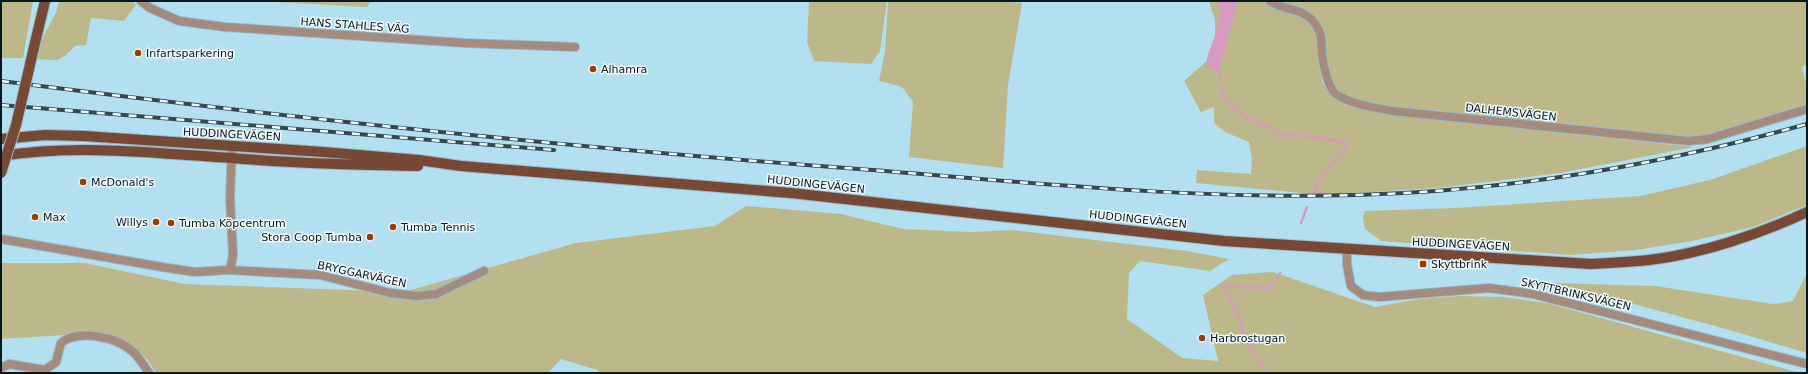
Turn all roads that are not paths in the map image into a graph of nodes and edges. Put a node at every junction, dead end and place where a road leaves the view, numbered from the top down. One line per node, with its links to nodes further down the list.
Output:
1 (38, 1): 5 (main road)
2 (45, 1): 5 (main road)
3 (140, 1): 6 (street, HANS STAHLES VÄG)
4 (1270, 1): 7 (street, DALHEMSVÄGEN)
5 (32, 43): 10 (main road); 13 (main road, bridge)
6 (574, 47)
7 (1807, 109)
8 (1, 139): 9 (main road, HUDDINGEVÄGEN)
9 (232, 146): 11 (street); 12 (main road, HUDDINGEVÄGEN)
10 (1, 157): 11 (main road, HUDDINGEVÄGEN)
11 (232, 158): 12 (main road, HUDDINGEVÄGEN); 17 (street)
12 (461, 166): 16 (main road, HUDDINGEVÄGEN)
13 (1, 173)
14 (1807, 212): 16 (main road, HUDDINGEVÄGEN)
15 (1, 239): 17 (street, BRYGGARVÄGEN)
16 (1347, 249): 19 (street, SKYTTBRINKSVÄGEN)
17 (229, 270): 18 (street, BRYGGARVÄGEN)
18 (484, 271)
19 (1807, 364)
20 (1, 368): 21 (street)
21 (29, 370): 22 (street)
22 (149, 373)

